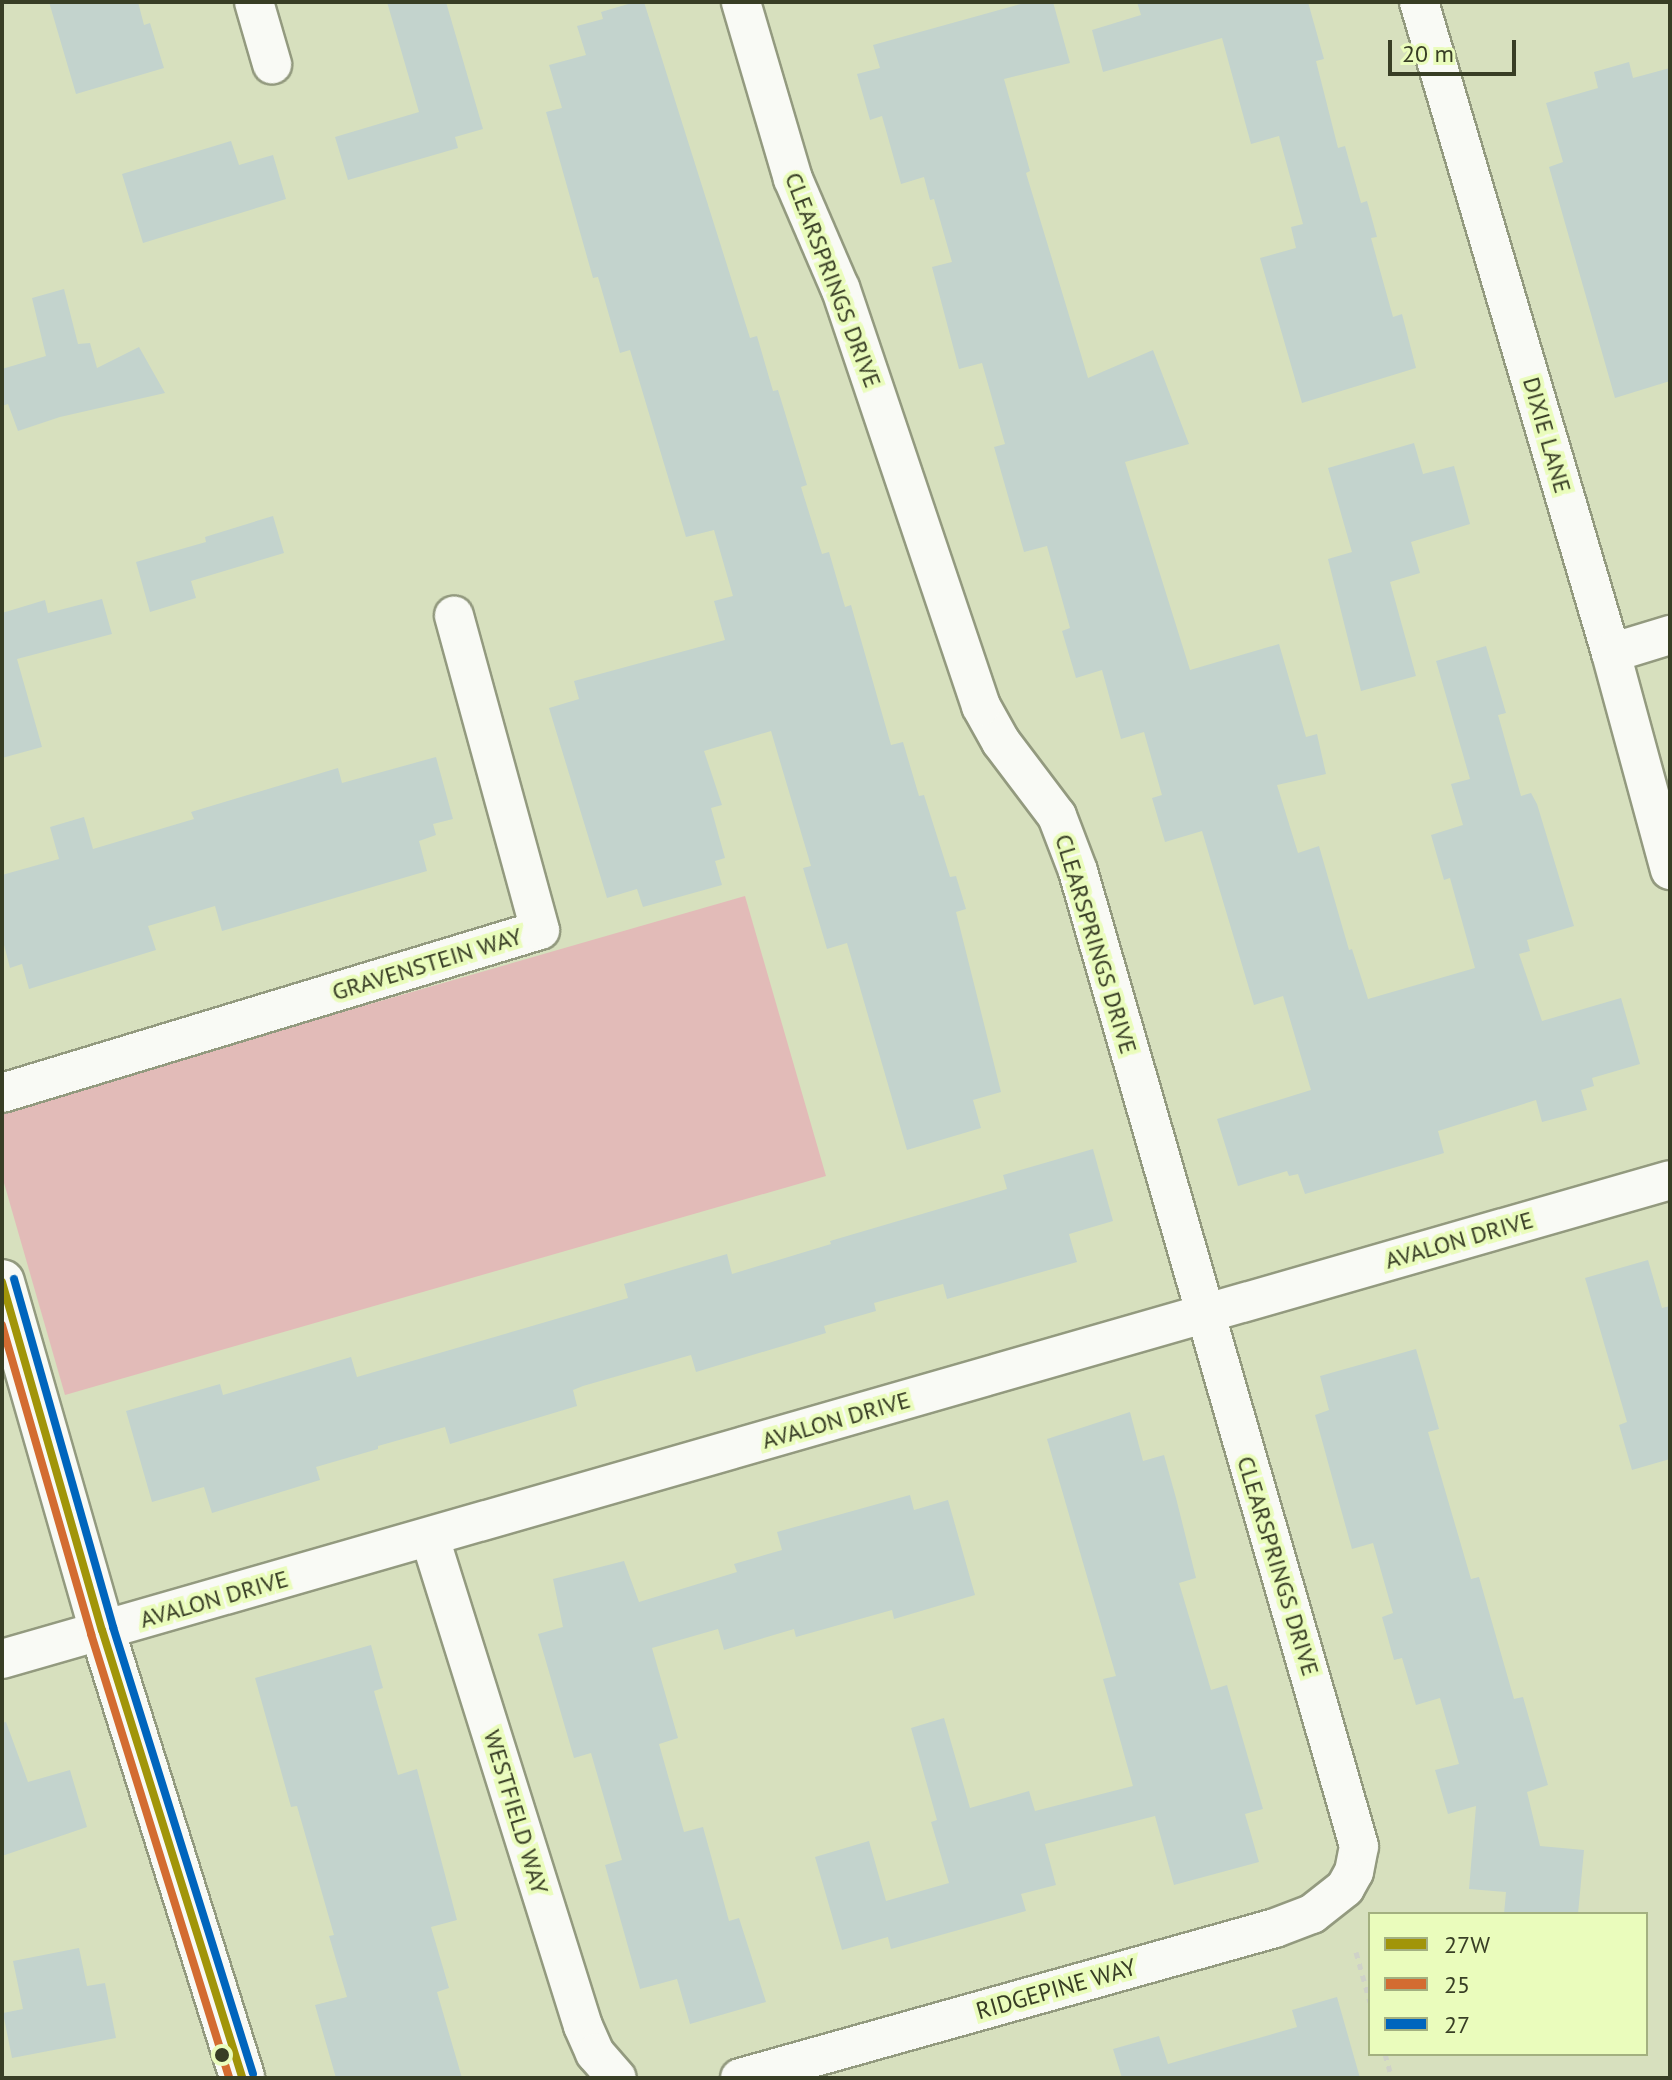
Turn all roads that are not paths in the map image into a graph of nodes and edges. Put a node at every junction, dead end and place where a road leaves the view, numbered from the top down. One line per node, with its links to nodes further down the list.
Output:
1 (254, 2): 4 (street)
2 (741, 2): 12 (street, CLEARSPRINGS DRIVE)
3 (1419, 2): 7 (street, DIXIE LANE)
4 (272, 64)
5 (454, 616): 9 (street, GRAVENSTEIN WAY)
6 (1670, 635): 7 (street)
7 (1611, 653): 8 (street, DIXIE LANE)
8 (1670, 870)
9 (2, 1093)
10 (1670, 1180): 12 (street, AVALON DRIVE)
11 (2, 1282): 14 (street)
12 (1203, 1313): 13 (street, AVALON DRIVE); 16 (street, CLEARSPRINGS DRIVE)
13 (430, 1538): 14 (street, AVALON DRIVE); 18 (street, WESTFIELD WAY)
14 (102, 1630): 15 (street, AVALON DRIVE); 17 (street)
15 (2, 1659)
16 (1354, 1872): 19 (street, RIDGEPINE WAY)
17 (242, 2078)
18 (617, 2078)
19 (740, 2078)

